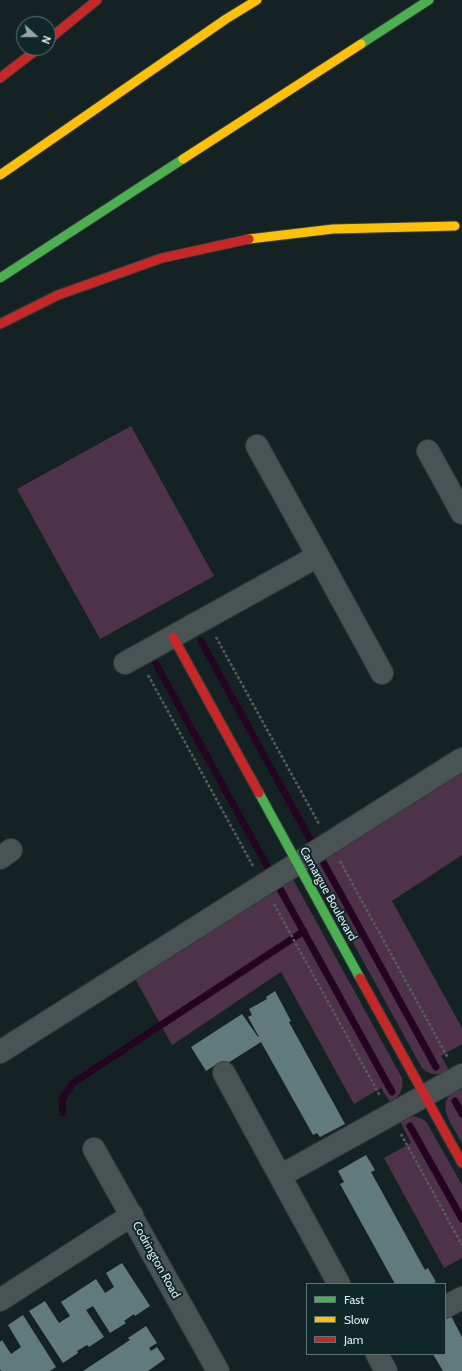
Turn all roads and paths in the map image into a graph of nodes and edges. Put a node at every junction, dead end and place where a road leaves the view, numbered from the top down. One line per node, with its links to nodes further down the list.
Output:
1 (97, 0): 4 (main road)
2 (257, 0): 7 (main road)
3 (429, 0): 9 (main road)
4 (56, 33)
5 (29, 56): 6 (main road)
6 (0, 78)
7 (0, 175)
8 (455, 226): 10 (main road)
9 (0, 278)
10 (0, 324)
11 (257, 446): 14 (street)
12 (428, 452): 13 (street)
13 (462, 513)
14 (318, 556): 15 (street); 17 (street)
15 (173, 637): 16 (street); 19 (main road, Camargue Boulevard)
16 (131, 660): 20 (path)
17 (382, 673)
18 (462, 759): 19 (street)
19 (297, 863): 20 (street); 25 (main road, Camargue Boulevard)
20 (263, 884): 21 (path); 22 (street)
21 (296, 943)
22 (0, 1052)
23 (224, 1073): 28 (street)
24 (462, 1075): 25 (street)
25 (425, 1096): 27 (main road, Camargue Boulevard); 28 (street)
26 (94, 1149): 29 (street, Codrington Road)
27 (462, 1163)
28 (280, 1176): 30 (street)
29 (132, 1215): 32 (street); 35 (street, Codrington Road)
30 (338, 1283)
31 (462, 1298): 33 (street)
32 (0, 1300)
33 (446, 1306)
34 (378, 1355): 36 (street)
35 (218, 1371)
36 (386, 1371)

